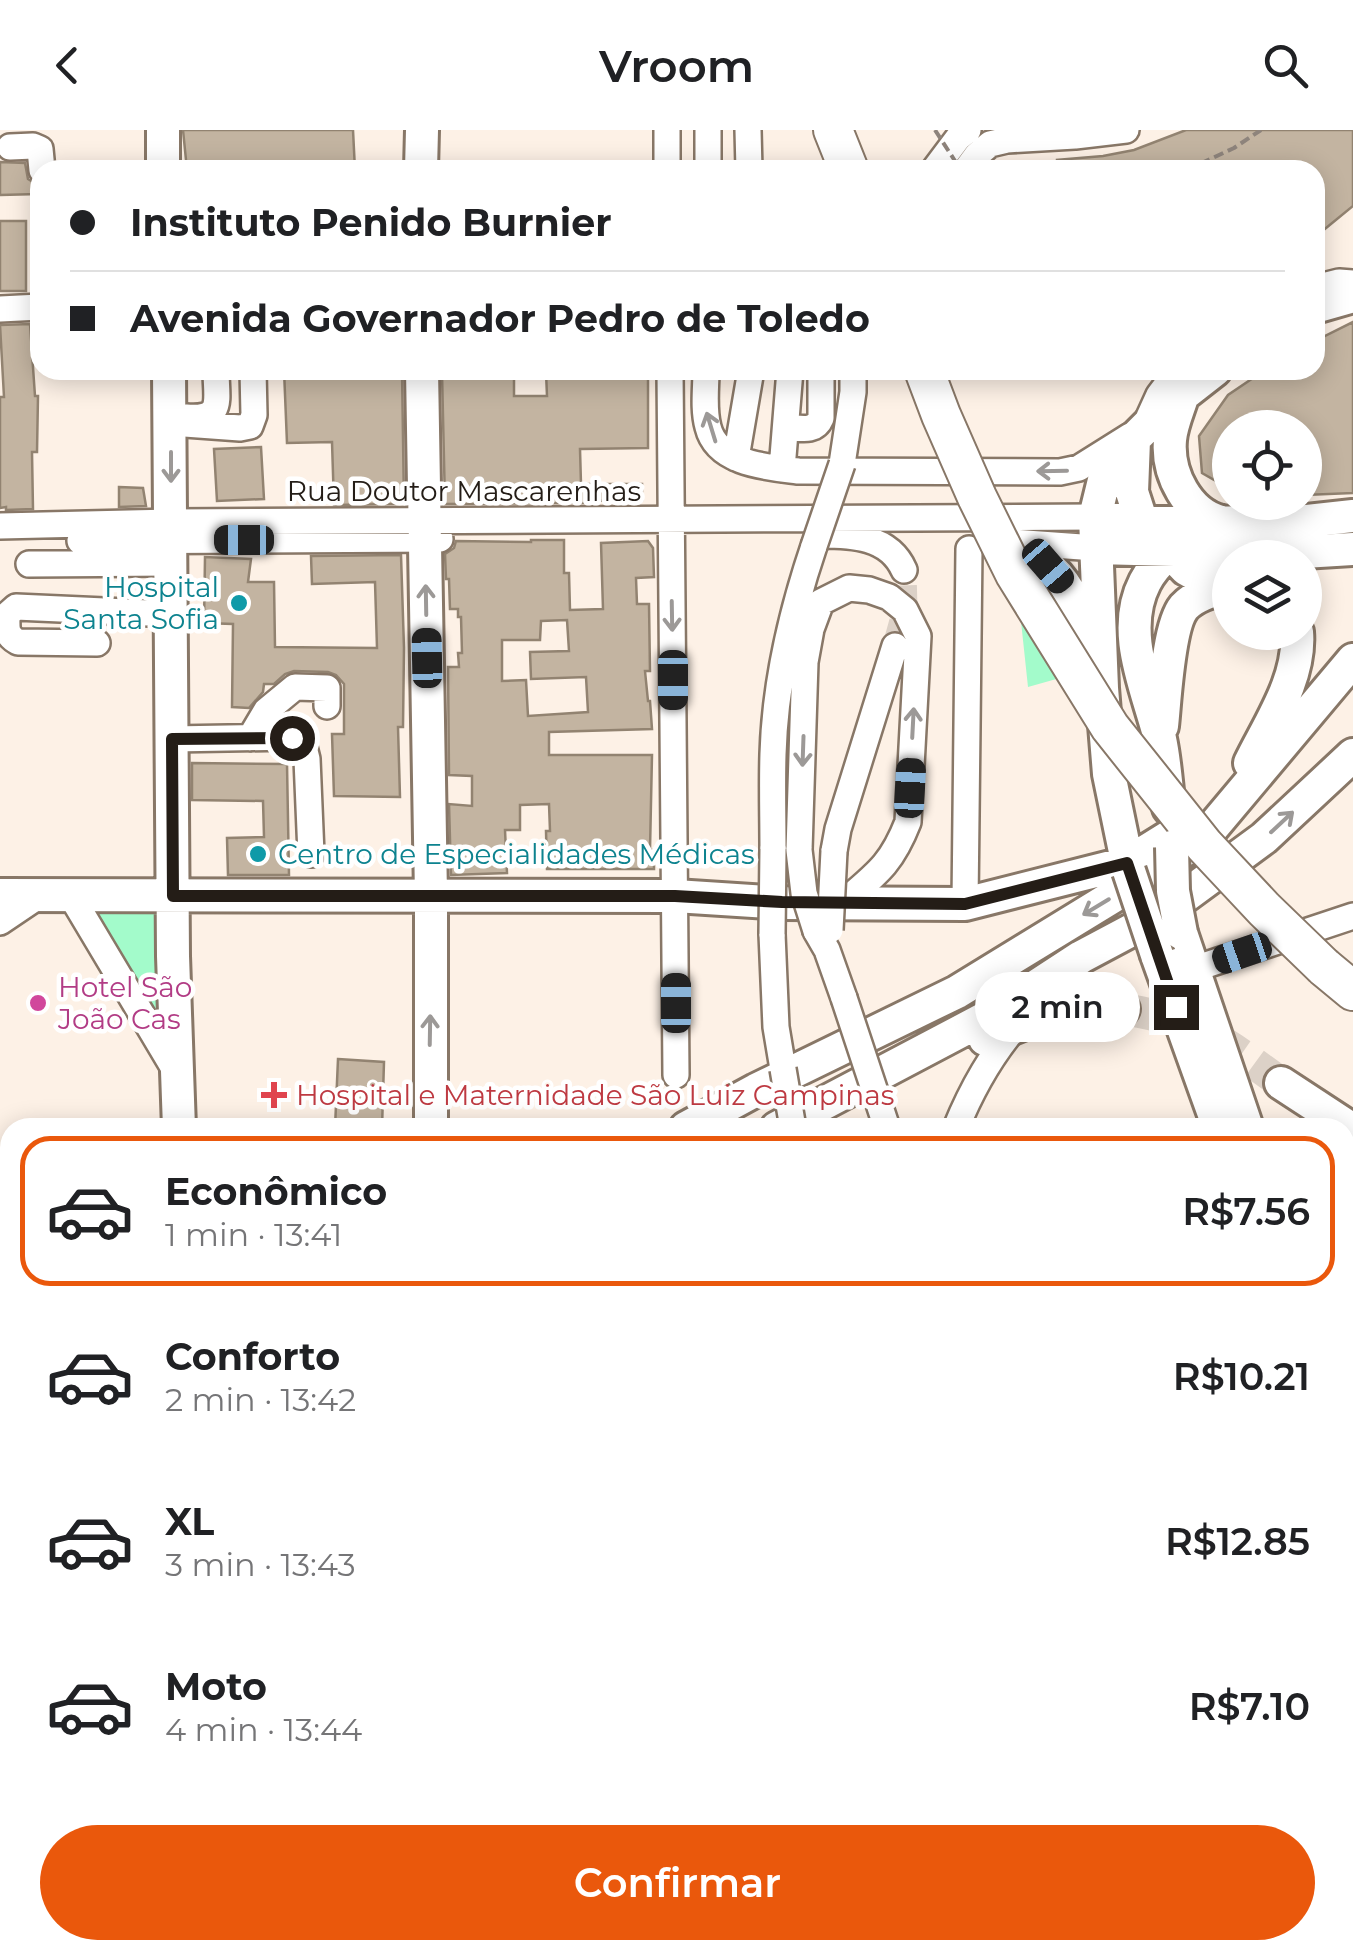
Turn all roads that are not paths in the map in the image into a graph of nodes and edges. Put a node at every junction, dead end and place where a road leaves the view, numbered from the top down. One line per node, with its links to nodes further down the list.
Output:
1 (163, 130): 12 (main road)
2 (422, 130): 13 (main road)
3 (667, 130): 14 (street)
4 (708, 130): 15 (street)
5 (748, 130): 16 (street)
6 (834, 130): 17 (highway)
7 (856, 130): 18 (highway)
8 (968, 130): 19 (street)
9 (1126, 130): 20 (street)
10 (10, 146): 11 (street)
11 (41, 160)
12 (163, 160)
13 (421, 160)
14 (666, 160)
15 (708, 160)
16 (755, 160)
17 (845, 160)
18 (867, 160)
19 (942, 160)
20 (974, 160)
21 (1353, 283): 22 (street)
22 (1325, 285)
23 (1353, 296): 24 (main road)
24 (1325, 304)
25 (30, 308): 26 (street)
26 (0, 309)
27 (169, 380): 40 (main road)
28 (216, 380): 40 (street)
29 (254, 380): 40 (street)
30 (422, 380): 51 (main road)
31 (670, 380): 50 (street)
32 (706, 380): 43 (street, one-way to 32)
33 (749, 380): 43 (street)
34 (789, 380): 41 (street)
35 (821, 380): 41 (street)
36 (853, 380): 99 (street, bridge)
37 (928, 380): 85 (highway, bridge)
38 (949, 380): 85 (highway)
39 (1180, 382): 42 (main road); 47 (main road)
40 (171, 420): 54 (main road, one-way to 54)
41 (786, 427): 44 (street)
42 (1139, 433): 44 (street, one-way to 44); 48 (main road); 52 (main road)
43 (736, 458): 44 (street)
44 (782, 469)
45 (1353, 516): 47 (main road)
46 (929, 518): 50 (street, Rua Doutor Mascarenhas); 52 (street, Rua Doutor Mascarenhas); 55 (street)
47 (1222, 522): 48 (main road)
48 (1142, 523): 52 (main road); 57 (main road)
49 (0, 526): 54 (street, Rua Doutor Mascarenhas)
50 (672, 527): 51 (street, Rua Doutor Mascarenhas); 59 (street); 81 (street, one-way to 81)
51 (425, 531): 54 (street, Rua Doutor Mascarenhas); 80 (main road, one-way to 51)
52 (1095, 532): 55 (street); 57 (main road); 67 (main road)
53 (0, 542): 54 (street)
54 (172, 542): 58 (street); 62 (main road)
55 (985, 545): 67 (main road); 82 (street)
56 (1353, 548): 57 (main road)
57 (1169, 552): 60 (main road); 71 (main road)
58 (30, 564)
59 (904, 570)
60 (1212, 581)
61 (1212, 592): 71 (main road)
62 (171, 614): 63 (street); 70 (main road)
63 (97, 643)
64 (896, 646): 84 (street, bridge)
65 (1297, 650): 73 (main road)
66 (1353, 660): 73 (main road)
67 (1102, 688): 76 (main road)
68 (327, 706): 69 (street)
69 (250, 738): 70 (street); 75 (street)
70 (172, 739): 79 (main road)
71 (1160, 741): 74 (main road)
72 (1353, 755): 87 (main road, one-way to 72)
73 (1207, 834): 98 (main road, one-way to 98)
74 (1172, 841): 76 (main road); 86 (main road, bridge)
75 (311, 854)
76 (1128, 867): 82 (main road); 86 (main road, bridge)
77 (56, 894): 78 (main road); 79 (main road); 83 (street); 93 (street)
78 (0, 895)
79 (173, 896): 80 (main road); 93 (main road)
80 (431, 896): 81 (main road); 97 (main road, one-way to 80)
81 (675, 896): 84 (main road); 92 (street)
82 (965, 904): 84 (main road)
83 (0, 922)
84 (830, 928): 84 (street, one-way to 84, bridge); 101 (street, bridge)
85 (1344, 942): 88 (street); 89 (highway)
86 (1169, 944): 88 (main road); 103 (main road)
87 (1082, 957): 91 (street); 95 (main road)
88 (1194, 969): 104 (main road)
89 (1353, 991)
90 (1122, 1009): 91 (main road)
91 (1018, 1024): 95 (main road); 102 (street)
92 (676, 1075)
93 (178, 1076): 96 (main road)
94 (1281, 1083): 105 (main road)
95 (824, 1102): 100 (main road)
96 (179, 1118)
97 (431, 1118)
98 (704, 1118)
99 (791, 1118)
100 (794, 1118)
101 (885, 1118)
102 (960, 1118)
103 (1216, 1118)
104 (1244, 1118)
105 (1335, 1118)

